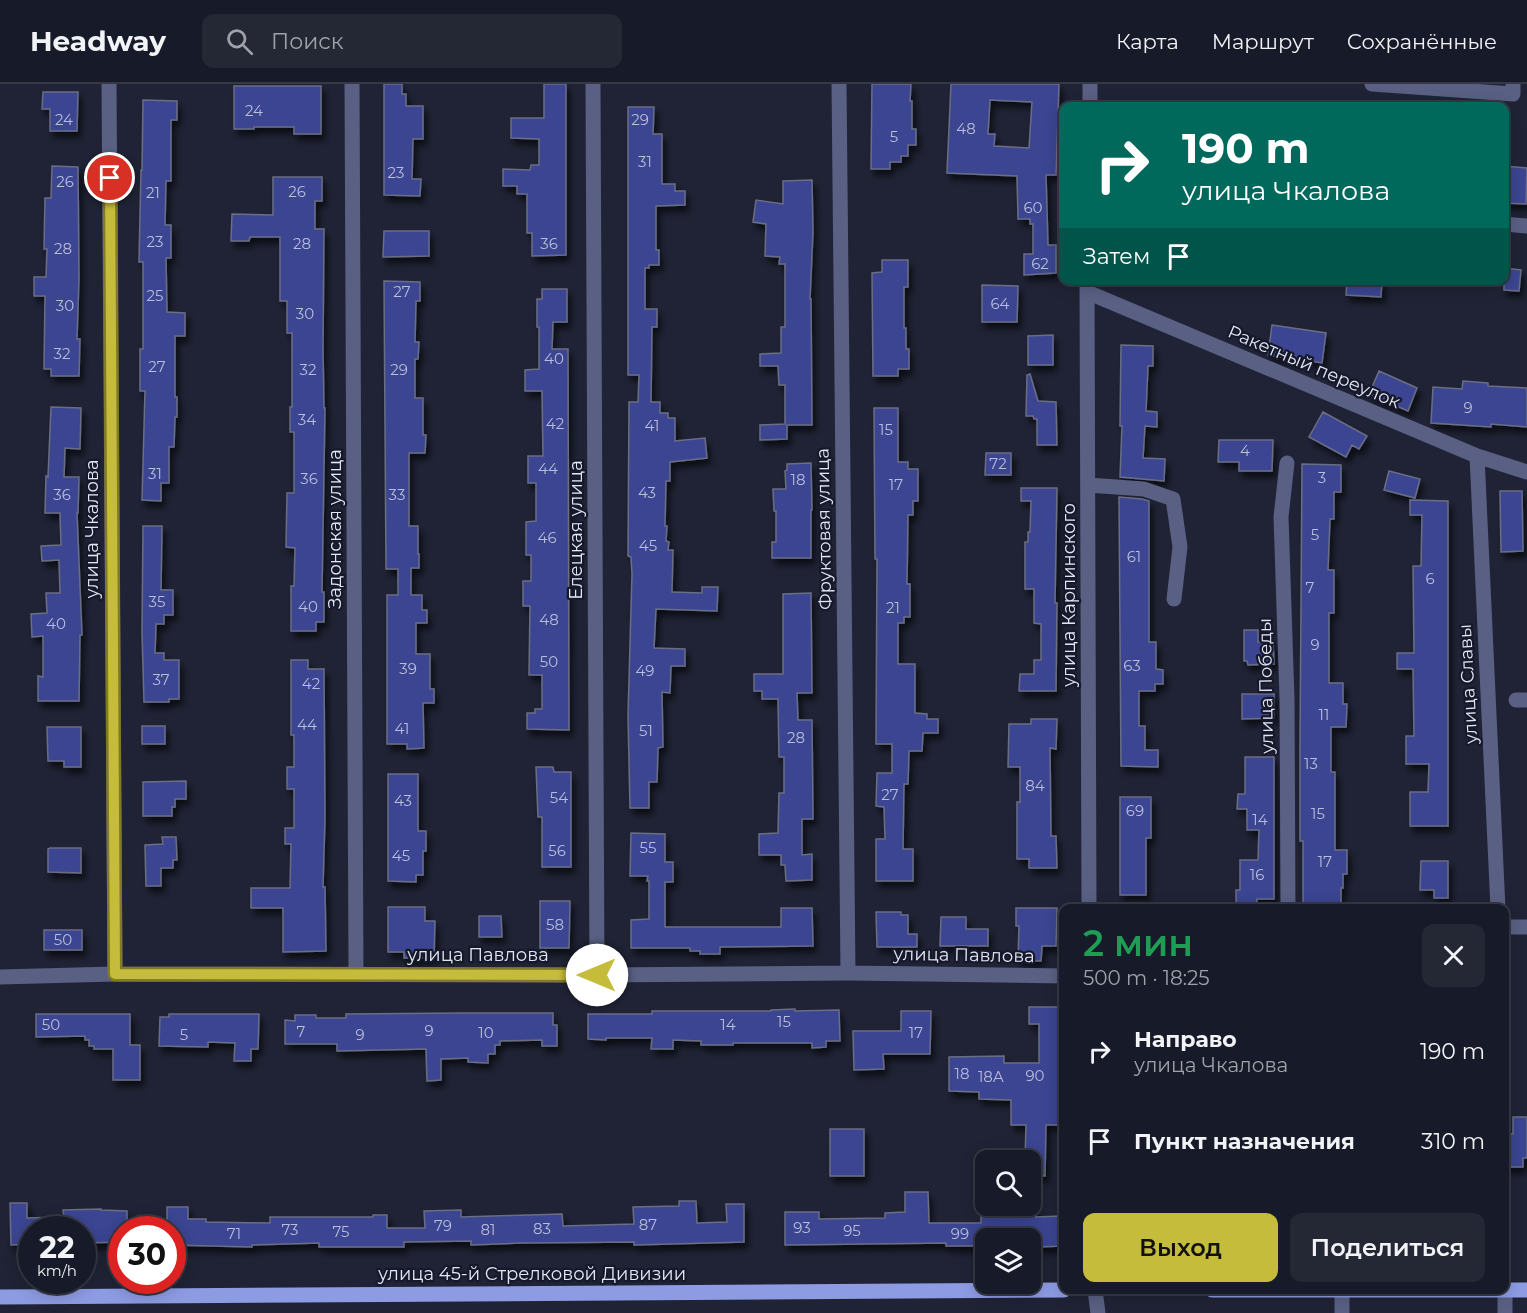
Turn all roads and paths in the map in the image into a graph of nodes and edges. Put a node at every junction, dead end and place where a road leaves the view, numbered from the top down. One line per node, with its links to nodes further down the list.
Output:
1 (109, 84): 23 (street, улица Чкалова)
2 (352, 84): 24 (street, Задонская улица)
3 (593, 84): 25 (street, Елецкая улица)
4 (839, 84): 22 (street, Фруктовая улица)
5 (1090, 84): 8 (street)
6 (1372, 84): 7 (street)
7 (1513, 84)
8 (1090, 102)
9 (1509, 224): 10 (street)
10 (1527, 226)
11 (1087, 286): 12 (street, Ракетный переулок); 15 (street, улица Карпинского)
12 (1477, 456): 14 (street, Ракетный переулок); 19 (street, улица Славы)
13 (1287, 463): 18 (street, улица Победы)
14 (1527, 472)
15 (1088, 485): 16 (street); 17 (street, улица Карпинского)
16 (1174, 599)
17 (1089, 904)
18 (1288, 904)
19 (1498, 904)
20 (1509, 927): 21 (street)
21 (1527, 927)
22 (848, 973): 25 (street, улица Павлова); 26 (street, улица Павлова)
23 (115, 974): 24 (street, улица Павлова); 27 (street, улица Павлова)
24 (356, 974): 25 (street, улица Павлова)
25 (597, 975)
26 (1059, 976)
27 (0, 977)
28 (1059, 1290): 34 (main road, улица 45-й Стрелковой Дивизии)
29 (1509, 1290): 30 (main road)
30 (1527, 1290)
31 (1096, 1294): 35 (street)
32 (1342, 1294): 36 (street)
33 (1505, 1294): 37 (street)
34 (0, 1298)
35 (1098, 1313)
36 (1342, 1313)
37 (1505, 1313)

